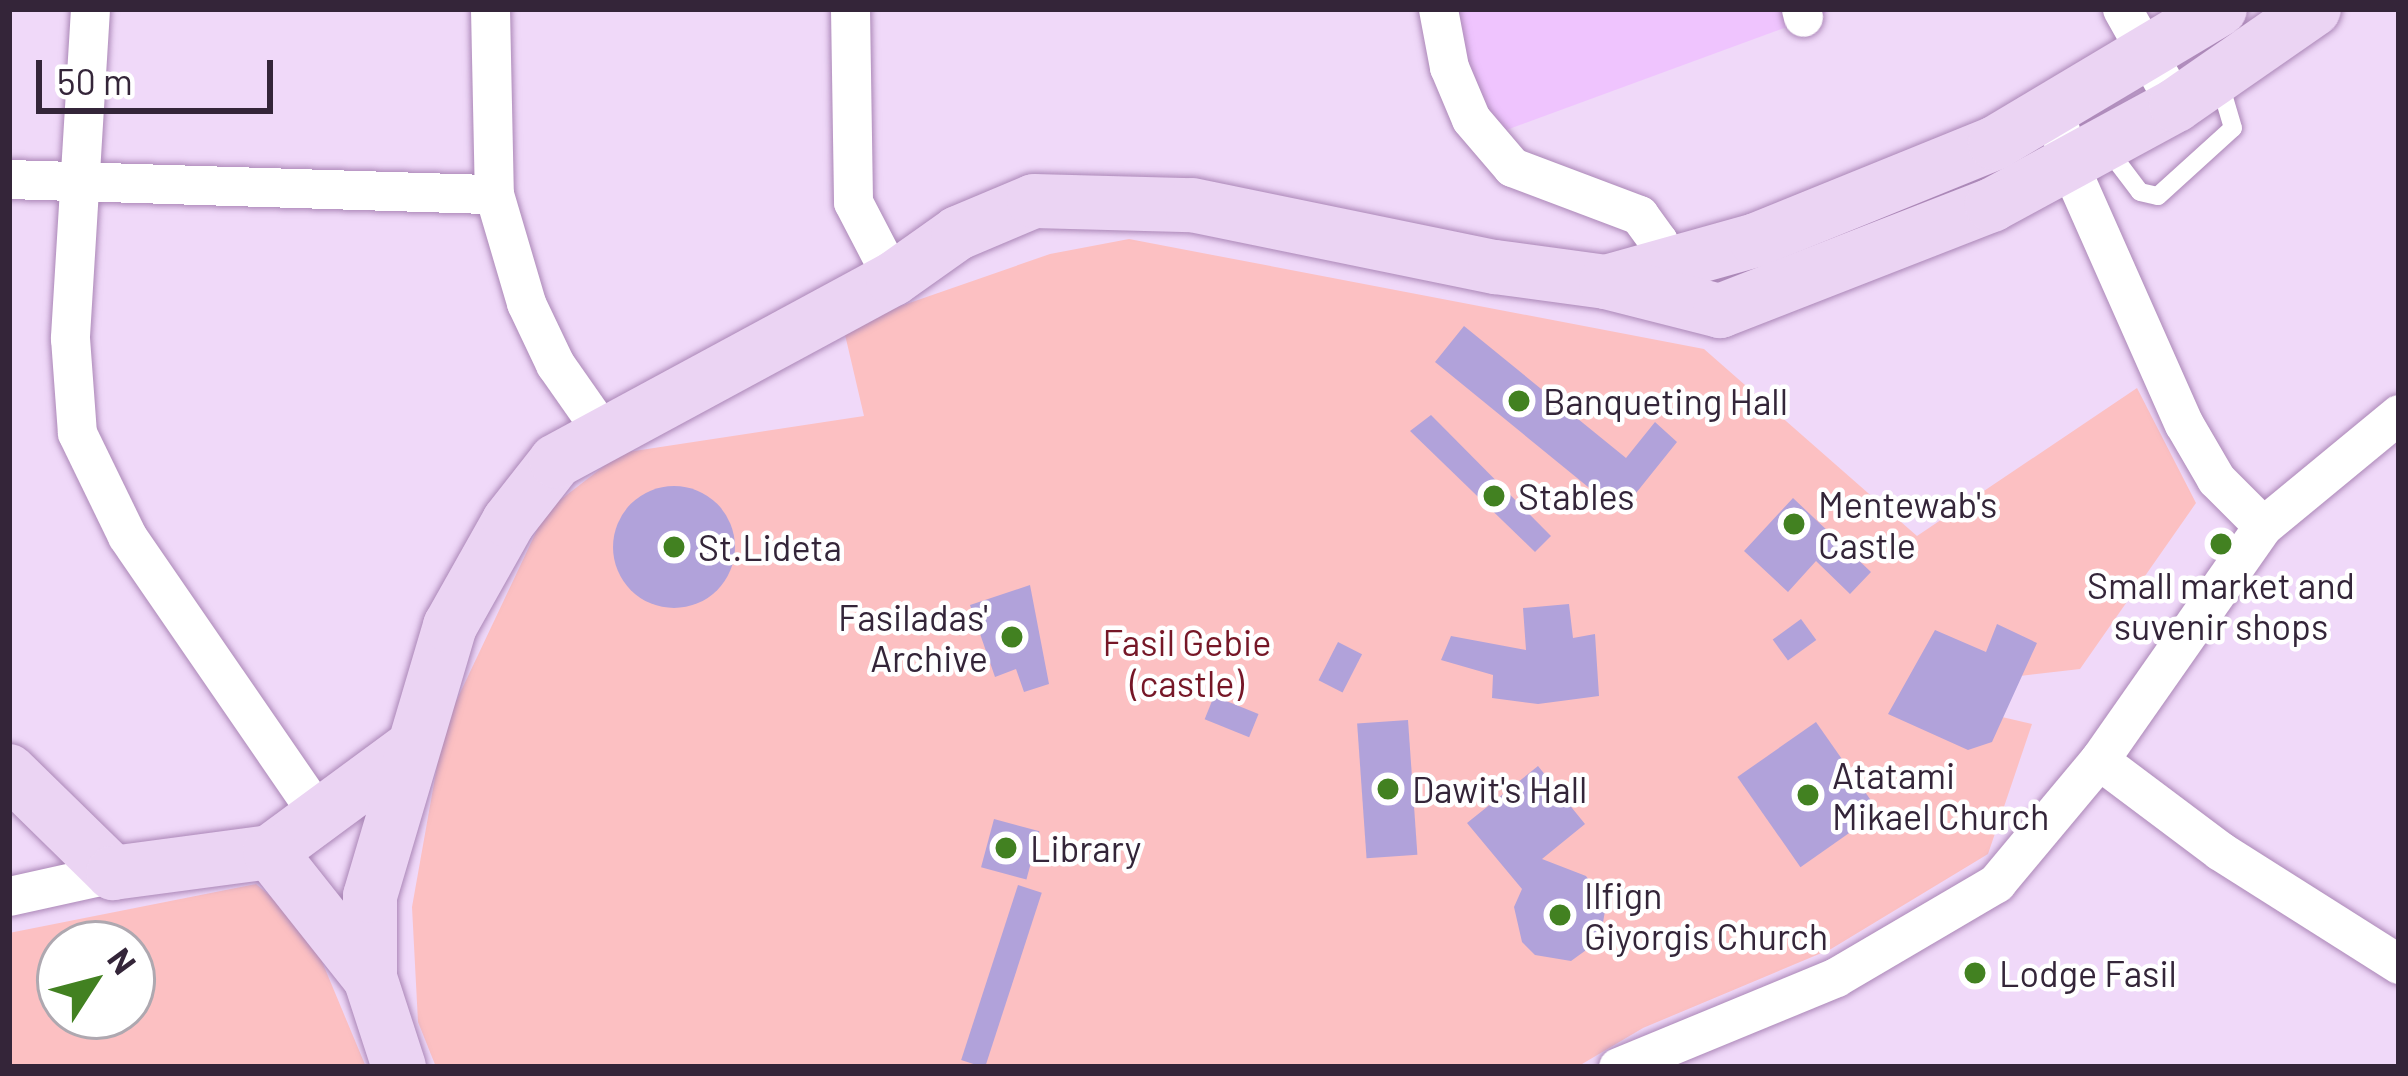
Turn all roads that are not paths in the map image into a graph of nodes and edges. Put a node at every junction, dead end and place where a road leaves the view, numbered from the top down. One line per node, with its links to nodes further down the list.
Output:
1 (90, 9): 11 (street)
2 (490, 9): 12 (street)
3 (850, 9): 15 (street)
4 (1438, 9): 16 (street)
5 (2314, 9): 7 (street)
6 (2172, 22): 7 (street); 8 (street)
7 (2197, 91): 9 (street)
8 (2055, 111): 9 (street); 13 (street)
9 (2088, 156): 14 (street); 19 (street)
10 (9, 178): 11 (street)
11 (83, 184): 12 (street); 23 (street)
12 (494, 194): 18 (street)
13 (1809, 219): 14 (street); 16 (street)
14 (1828, 275): 16 (street)
15 (893, 279): 16 (street); 18 (street)
16 (1669, 283)
17 (2399, 414): 19 (street)
18 (604, 434): 20 (street)
19 (2263, 526): 21 (street)
20 (407, 751): 23 (street); 28 (street)
21 (2098, 760): 27 (street); 30 (street)
22 (9, 771): 25 (street)
23 (322, 820): 24 (street)
24 (270, 852): 25 (street); 28 (street)
25 (113, 873): 26 (street)
26 (9, 896)
27 (2399, 964)
28 (370, 977): 29 (street)
29 (399, 1067)
30 (1618, 1067)

